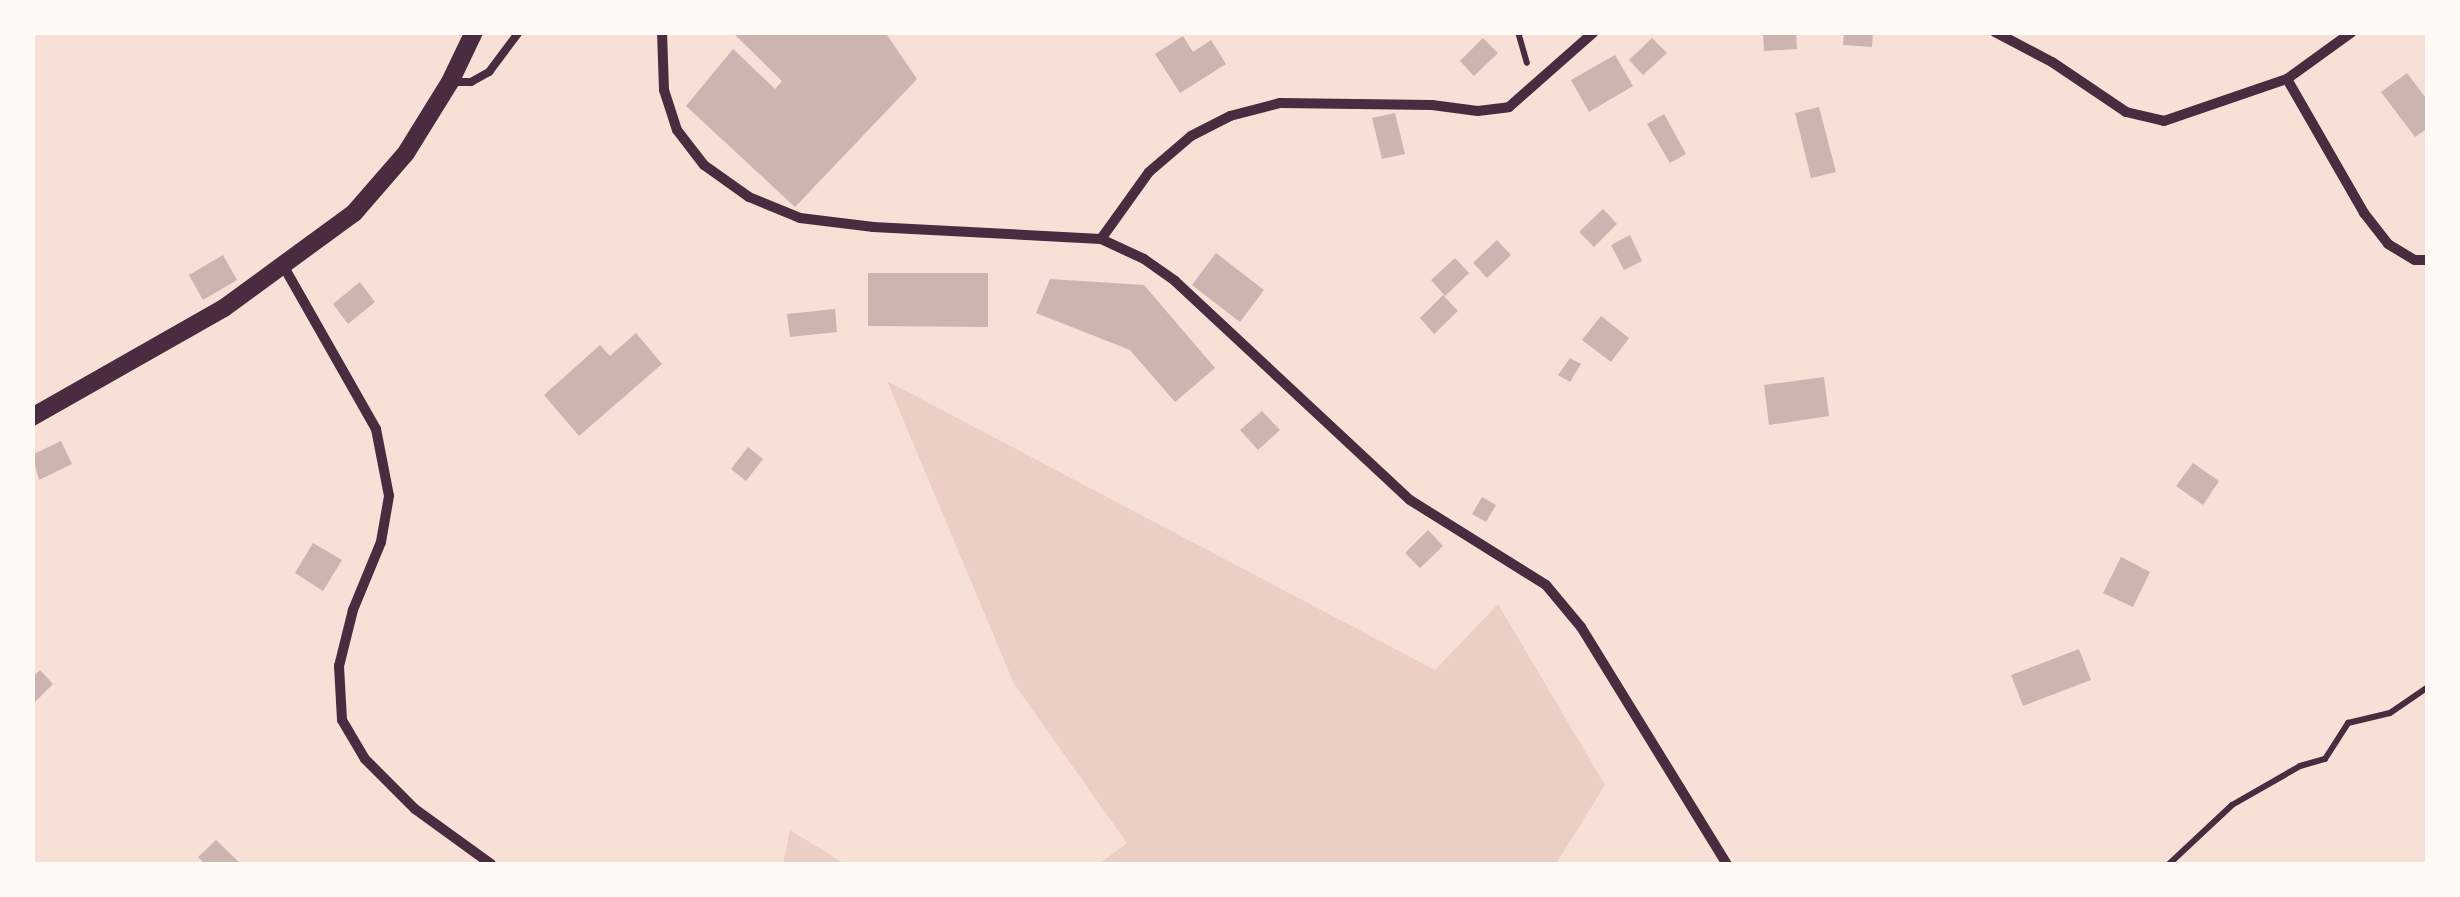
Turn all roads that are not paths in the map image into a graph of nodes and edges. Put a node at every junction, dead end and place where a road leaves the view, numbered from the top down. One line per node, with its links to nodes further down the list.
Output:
1 (474, 32): 8 (street)
2 (519, 32): 8 (lane)
3 (662, 32): 9 (street)
4 (1594, 32): 9 (street)
5 (1995, 32): 7 (street)
6 (2352, 32): 7 (street)
7 (2288, 79): 10 (street)
8 (450, 82): 11 (street)
9 (1101, 239): 14 (street)
10 (2428, 260)
11 (284, 266): 12 (street); 13 (street)
12 (32, 418)
13 (491, 864)
14 (1727, 864)

